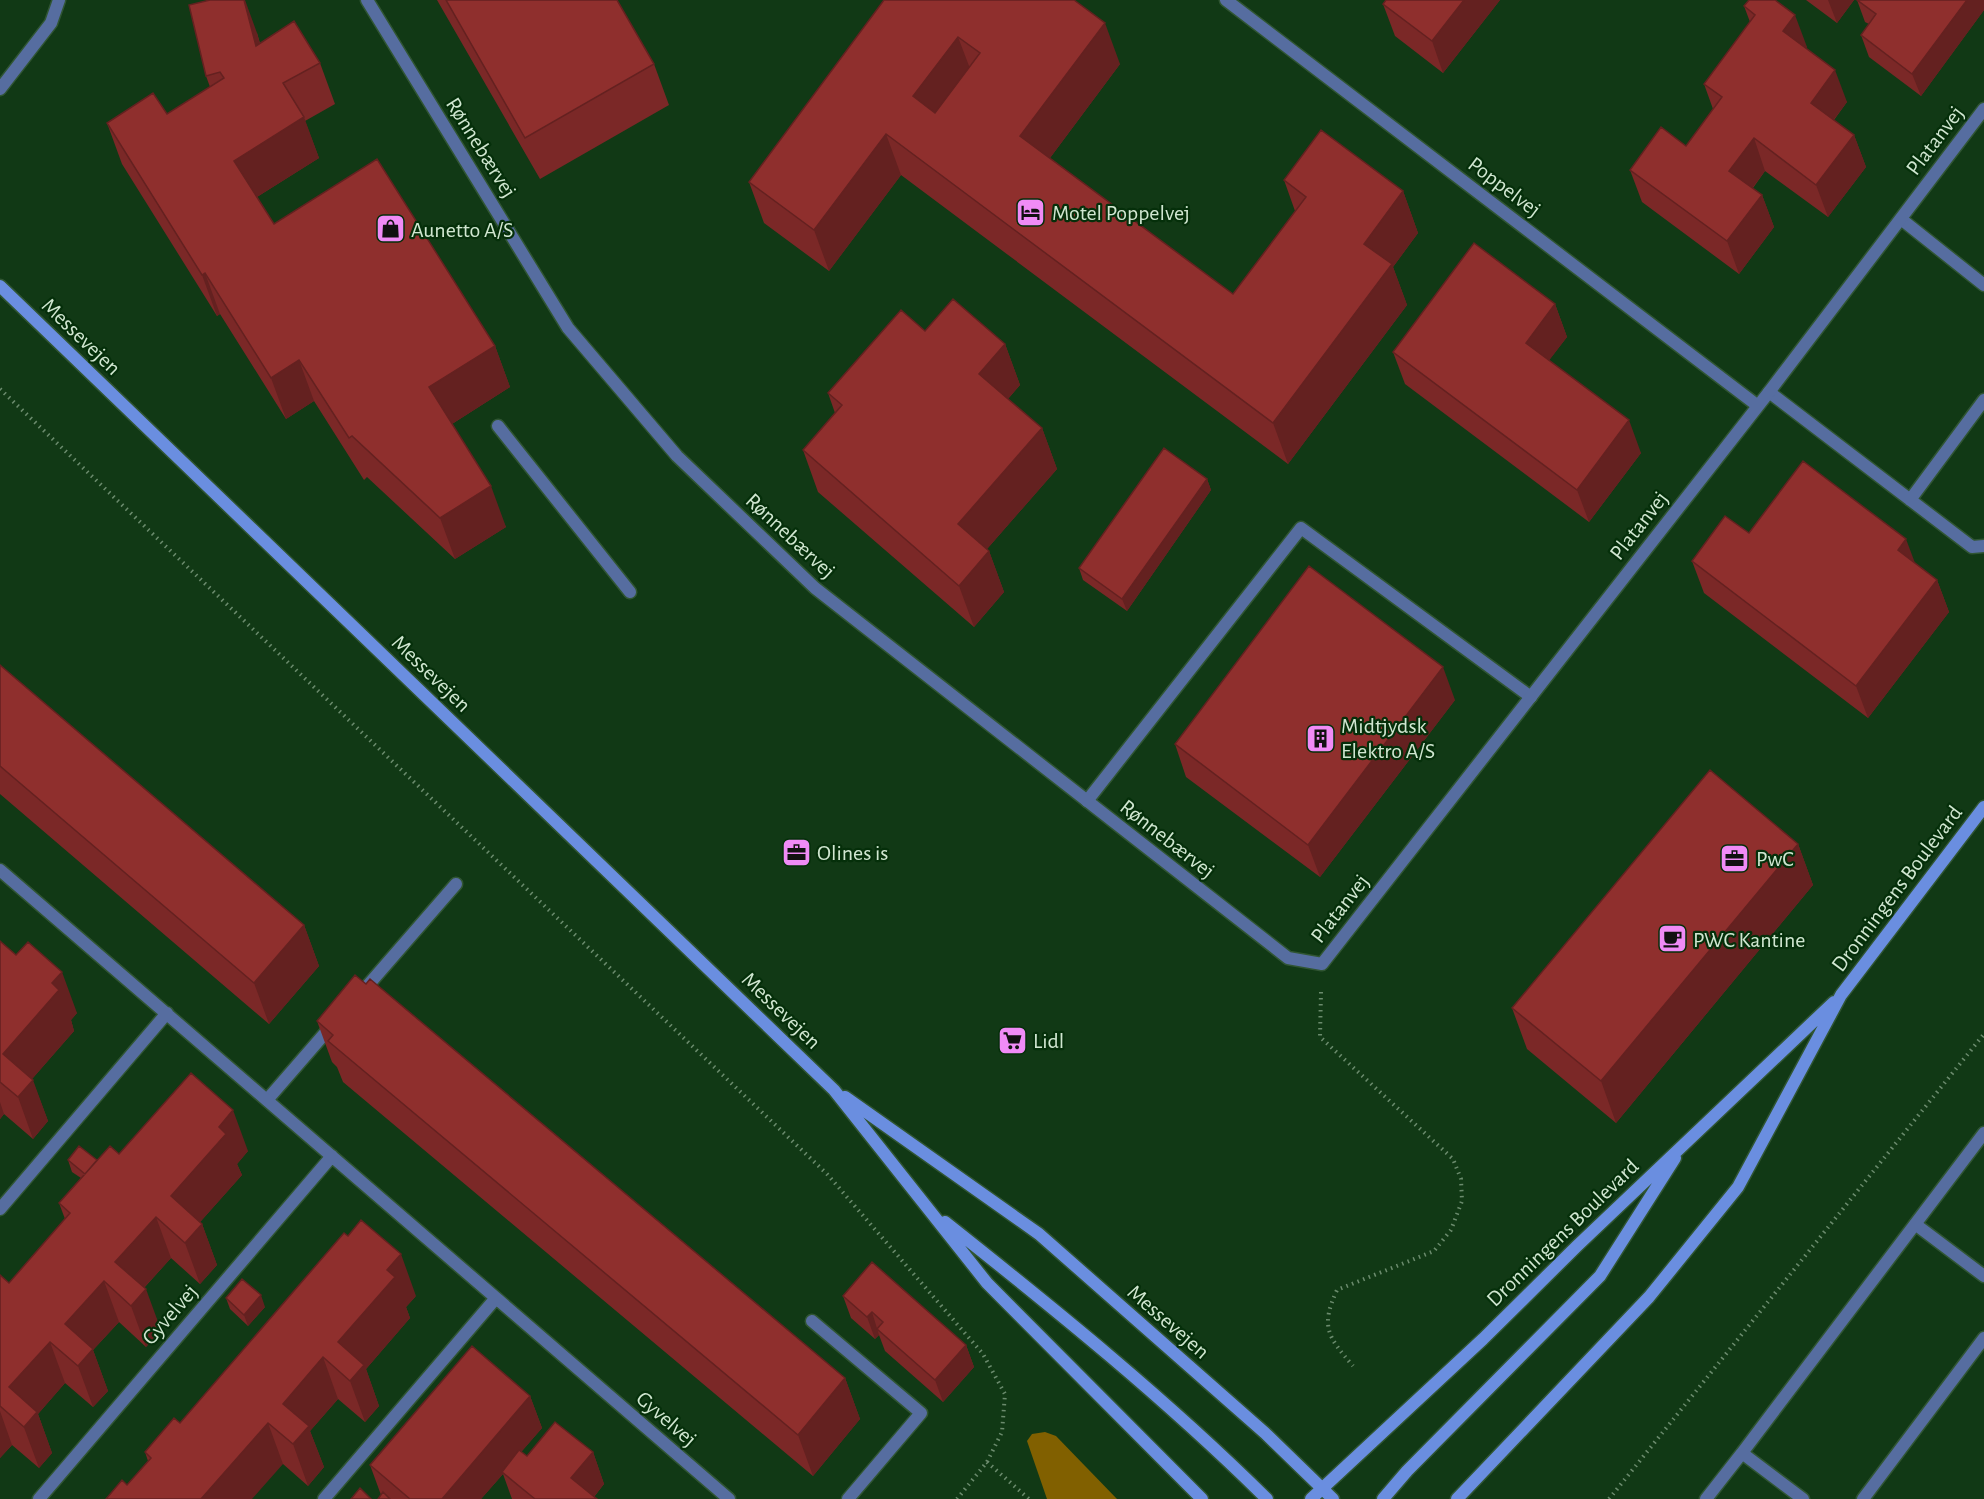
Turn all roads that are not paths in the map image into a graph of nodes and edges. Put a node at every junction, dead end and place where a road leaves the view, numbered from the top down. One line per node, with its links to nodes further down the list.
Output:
1 (58, 0): 4 (street)
2 (367, 0): 17 (street, Rønnebærvej)
3 (1226, 0): 11 (street, Poppelvej)
4 (0, 89)
5 (1984, 109): 6 (street, Platanvej)
6 (1901, 219): 7 (street); 9 (street, Platanvej)
7 (1984, 285)
8 (0, 286): 24 (main road, Messevejen)
9 (1769, 392): 11 (street, Platanvej); 13 (street)
10 (1984, 400): 13 (street)
11 (1758, 406): 16 (street, Platanvej)
12 (498, 426): 15 (street)
13 (1910, 500): 14 (street)
14 (1984, 546)
15 (630, 592)
16 (1531, 697): 17 (street); 21 (street, Platanvej)
17 (1087, 801): 21 (street, Rønnebærvej)
18 (1984, 807): 22 (main road, Dronningens Boulevard)
19 (0, 870): 23 (street, Gyvelvej)
20 (456, 884): 25 (street)
21 (1322, 964)
22 (1841, 995): 27 (main road, Dronningens Boulevard); 47 (main road, Dronningens Boulevard)
23 (167, 1014): 25 (street, Gyvelvej); 30 (street)
24 (834, 1090): 29 (main road, Messevejen); 37 (main road, Messevejen)
25 (267, 1100): 28 (street, Gyvelvej)
26 (1984, 1133): 31 (street)
27 (1686, 1142): 37 (main road, Dronningens Boulevard); 46 (main road)
28 (332, 1156): 33 (street, Gyvelvej); 38 (street, Gyvelvej)
29 (928, 1208): 42 (main road, Messevejen); 43 (main road)
30 (0, 1209)
31 (1915, 1224): 32 (street); 36 (street)
32 (1984, 1276)
33 (496, 1298): 39 (street); 40 (street, Gyvelvej)
34 (812, 1321): 41 (street)
35 (1984, 1338): 50 (street)
36 (1742, 1453): 48 (street); 49 (street)
37 (1322, 1493): 44 (main road, Dronningens Boulevard); 45 (main road, Messevejen)
38 (39, 1499)
39 (324, 1499)
40 (729, 1499)
41 (848, 1499)
42 (1202, 1499)
43 (1267, 1499)
44 (1311, 1499)
45 (1333, 1499)
46 (1383, 1499)
47 (1456, 1499)
48 (1706, 1499)
49 (1803, 1499)
50 (1863, 1499)

